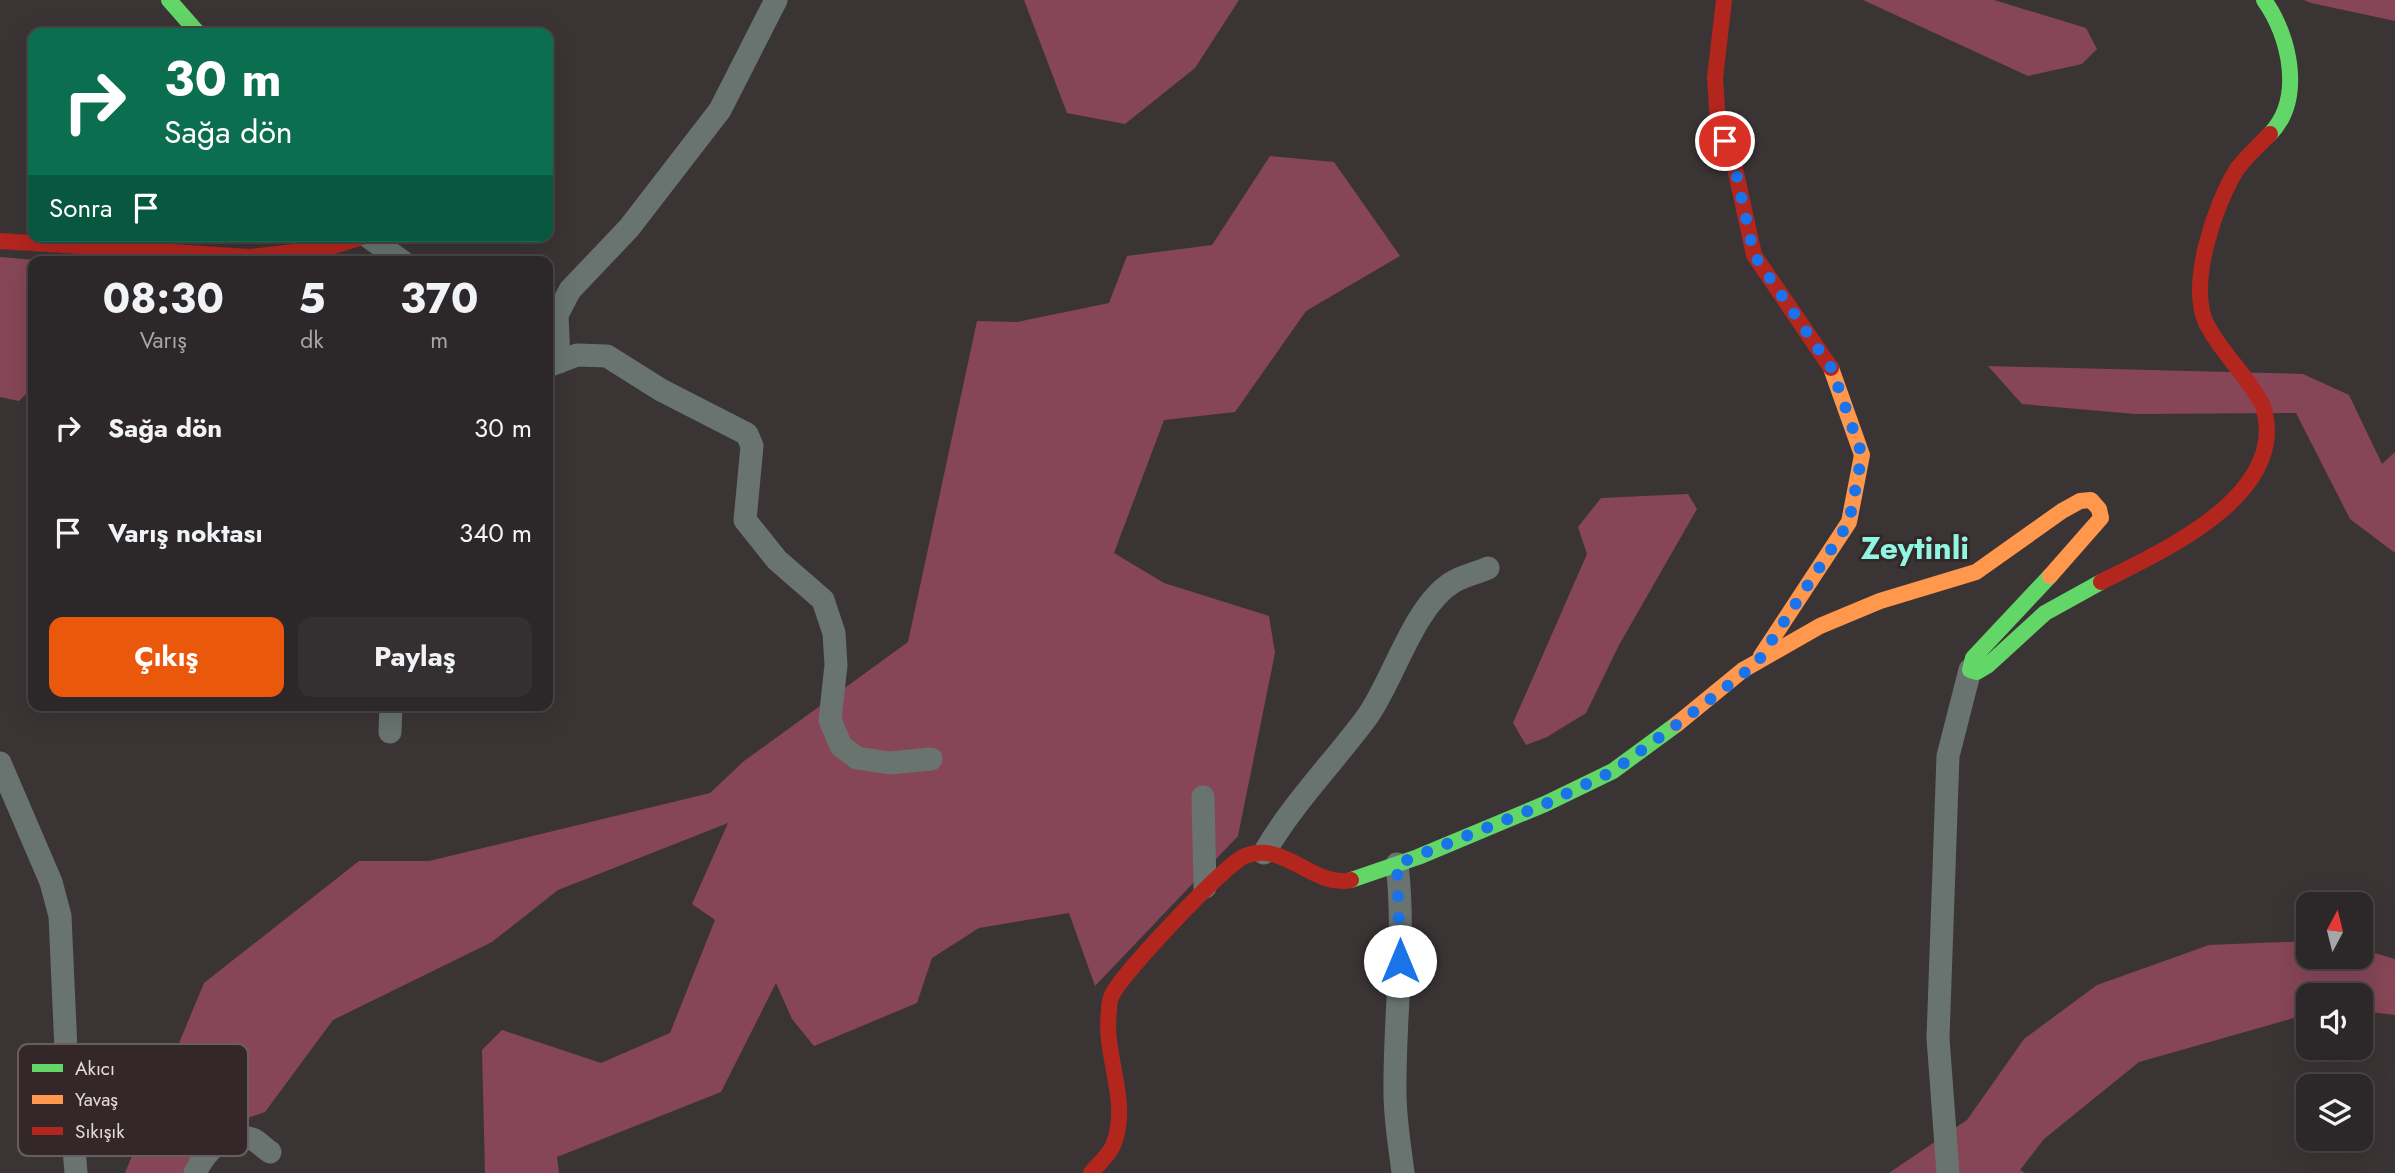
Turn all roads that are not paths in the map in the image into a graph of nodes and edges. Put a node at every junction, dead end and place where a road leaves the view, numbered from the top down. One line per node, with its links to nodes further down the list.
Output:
1 (169, 0): 5 (street)
2 (776, 0): 12 (street)
3 (2264, 0): 15 (street)
4 (1721, 2): 14 (street)
5 (194, 28)
6 (0, 242): 9 (street)
7 (347, 242): 10 (street)
8 (375, 242): 11 (street)
9 (233, 256)
10 (259, 256)
11 (395, 256)
12 (553, 364): 18 (street)
13 (1488, 568): 21 (street)
14 (1757, 663): 15 (street); 22 (street)
15 (1970, 670): 31 (street)
16 (391, 711): 17 (street)
17 (390, 732)
18 (932, 759)
19 (0, 763): 24 (street)
20 (1203, 797): 23 (street)
21 (1264, 853): 22 (street); 23 (street)
22 (1397, 864): 30 (street)
23 (1205, 887): 29 (street)
24 (66, 1044)
25 (248, 1139): 26 (street)
26 (270, 1152)
27 (204, 1156): 28 (street)
28 (195, 1173)
29 (1091, 1173)
30 (1403, 1173)
31 (1948, 1173)

